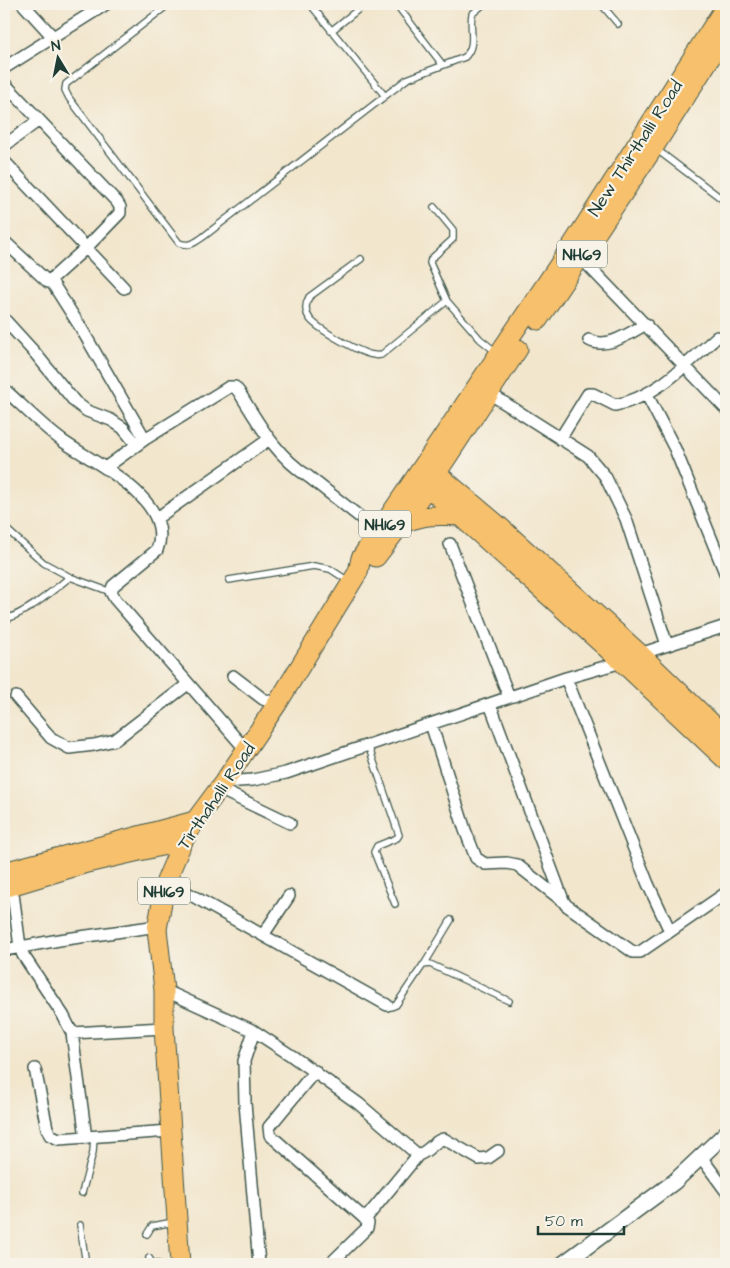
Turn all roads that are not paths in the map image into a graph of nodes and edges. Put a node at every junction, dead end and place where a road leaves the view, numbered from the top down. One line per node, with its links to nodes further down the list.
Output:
1 (23, 4): 13 (street)
2 (106, 4): 13 (street)
3 (169, 4): 17 (lane)
4 (310, 4): 11 (lane)
5 (365, 4): 11 (lane)
6 (396, 4): 14 (lane)
7 (484, 4): 14 (lane)
8 (601, 4): 10 (lane)
9 (725, 11): 35 (main road, New Thirthalli Road / NH69)
10 (618, 24)
11 (331, 30): 17 (lane)
12 (726, 33): 20 (main road, NH69)
13 (54, 38): 15 (street)
14 (442, 64): 17 (lane)
15 (4, 68)
16 (4, 83): 18 (street)
17 (385, 96)
18 (39, 120): 19 (street); 25 (street)
19 (4, 146)
20 (654, 147): 22 (lane); 26 (main road, NH69)
21 (4, 160): 25 (street)
22 (726, 202)
23 (434, 207): 30 (lane)
24 (4, 241): 28 (street)
25 (87, 247): 28 (street); 29 (street)
26 (580, 257): 32 (street); 38 (main road, NH69)
27 (361, 259): 30 (lane)
28 (51, 281): 43 (street)
29 (124, 288)
30 (446, 301): 35 (lane)
31 (4, 319): 43 (street)
32 (646, 324): 34 (street); 36 (street)
33 (717, 337): 36 (street)
34 (589, 340)
35 (500, 355): 46 (main road, New Thirthalli Road / NH69)
36 (685, 365): 39 (street); 40 (street)
37 (4, 389): 45 (street)
38 (489, 392): 41 (street); 44 (main road, NH69)
39 (647, 395): 41 (street); 54 (street)
40 (726, 409)
41 (560, 438): 61 (street)
42 (268, 440): 43 (street); 49 (street); 52 (street)
43 (141, 442): 45 (street)
44 (454, 447): 46 (main road, NH69); 47 (main road)
45 (105, 468): 49 (street)
46 (426, 475): 47 (main road); 48 (main road); 50 (main road, NH169); 52 (main road, Tirthahalli Road / NH169)
47 (462, 495): 62 (main road)
48 (461, 516): 50 (main road); 63 (main road)
49 (156, 518): 58 (street)
50 (403, 523): 56 (main road, NH169)
51 (4, 527): 55 (lane)
52 (379, 532): 56 (main road, Tirthahalli Road / NH169)
53 (450, 544): 67 (street)
54 (726, 575)
55 (70, 577): 58 (lane); 59 (lane)
56 (355, 578): 57 (lane); 69 (main road, Tirthahalli Road / NH169)
57 (229, 580)
58 (111, 592): 66 (street)
59 (4, 620)
60 (726, 626): 61 (street)
61 (667, 645): 62 (street)
62 (640, 654): 63 (street); 72 (main road)
63 (622, 662): 65 (street); 75 (main road)
64 (233, 676): 69 (street)
65 (566, 678): 67 (street); 88 (street)
66 (188, 684): 68 (street); 74 (street)
67 (509, 697): 70 (street)
68 (16, 698)
69 (277, 704): 74 (main road, Tirthahalli Road / NH169)
70 (490, 704): 71 (street); 84 (street)
71 (431, 724): 73 (street); 84 (street)
72 (723, 730)
73 (368, 745): 76 (street); 85 (lane)
74 (246, 750): 76 (main road, Tirthahalli Road / NH169)
75 (726, 760)
76 (222, 786): 77 (main road, Tirthahalli Road / NH169); 78 (street)
77 (195, 821): 79 (main road, Tirthahalli Road / NH169); 81 (main road)
78 (290, 823)
79 (183, 841): 80 (main road, Tirthahalli Road / NH169); 81 (main road)
80 (166, 881): 87 (main road, Tirthahalli Road / NH169); 89 (street)
81 (6, 882): 90 (street)
82 (726, 893): 88 (street)
83 (289, 896): 89 (street)
84 (564, 902): 88 (street)
85 (395, 904)
86 (451, 920): 92 (lane)
87 (158, 926): 90 (street); 93 (main road, Tirthahalli Road / NH169)
88 (670, 931)
89 (263, 935): 95 (street)
90 (20, 947): 91 (street); 98 (street)
91 (4, 948)
92 (425, 963): 94 (lane); 95 (lane)
93 (164, 990): 96 (main road, Tirthahalli Road / NH169); 97 (street)
94 (509, 1001)
95 (387, 1005)
96 (164, 1028): 98 (street); 101 (main road, Tirthahalli Road / NH169)
97 (254, 1031): 100 (street); 118 (street)
98 (72, 1033): 103 (street)
99 (35, 1069): 103 (street)
100 (316, 1071): 105 (street); 109 (street)
101 (170, 1131): 103 (street); 110 (main road, Tirthahalli Road / NH169)
102 (726, 1133): 106 (street)
103 (90, 1137): 108 (lane)
104 (498, 1151): 105 (street)
105 (418, 1155): 109 (street)
106 (701, 1157): 107 (street); 119 (street)
107 (726, 1191)
108 (82, 1193)
109 (364, 1218): 114 (street)
110 (176, 1221): 112 (lane); 117 (main road, Tirthahalli Road / NH169)
111 (80, 1225): 115 (lane)
112 (147, 1234)
113 (149, 1258): 116 (lane)
114 (331, 1263)
115 (86, 1264)
116 (158, 1264)
117 (180, 1264)
118 (259, 1264)
119 (563, 1264)

